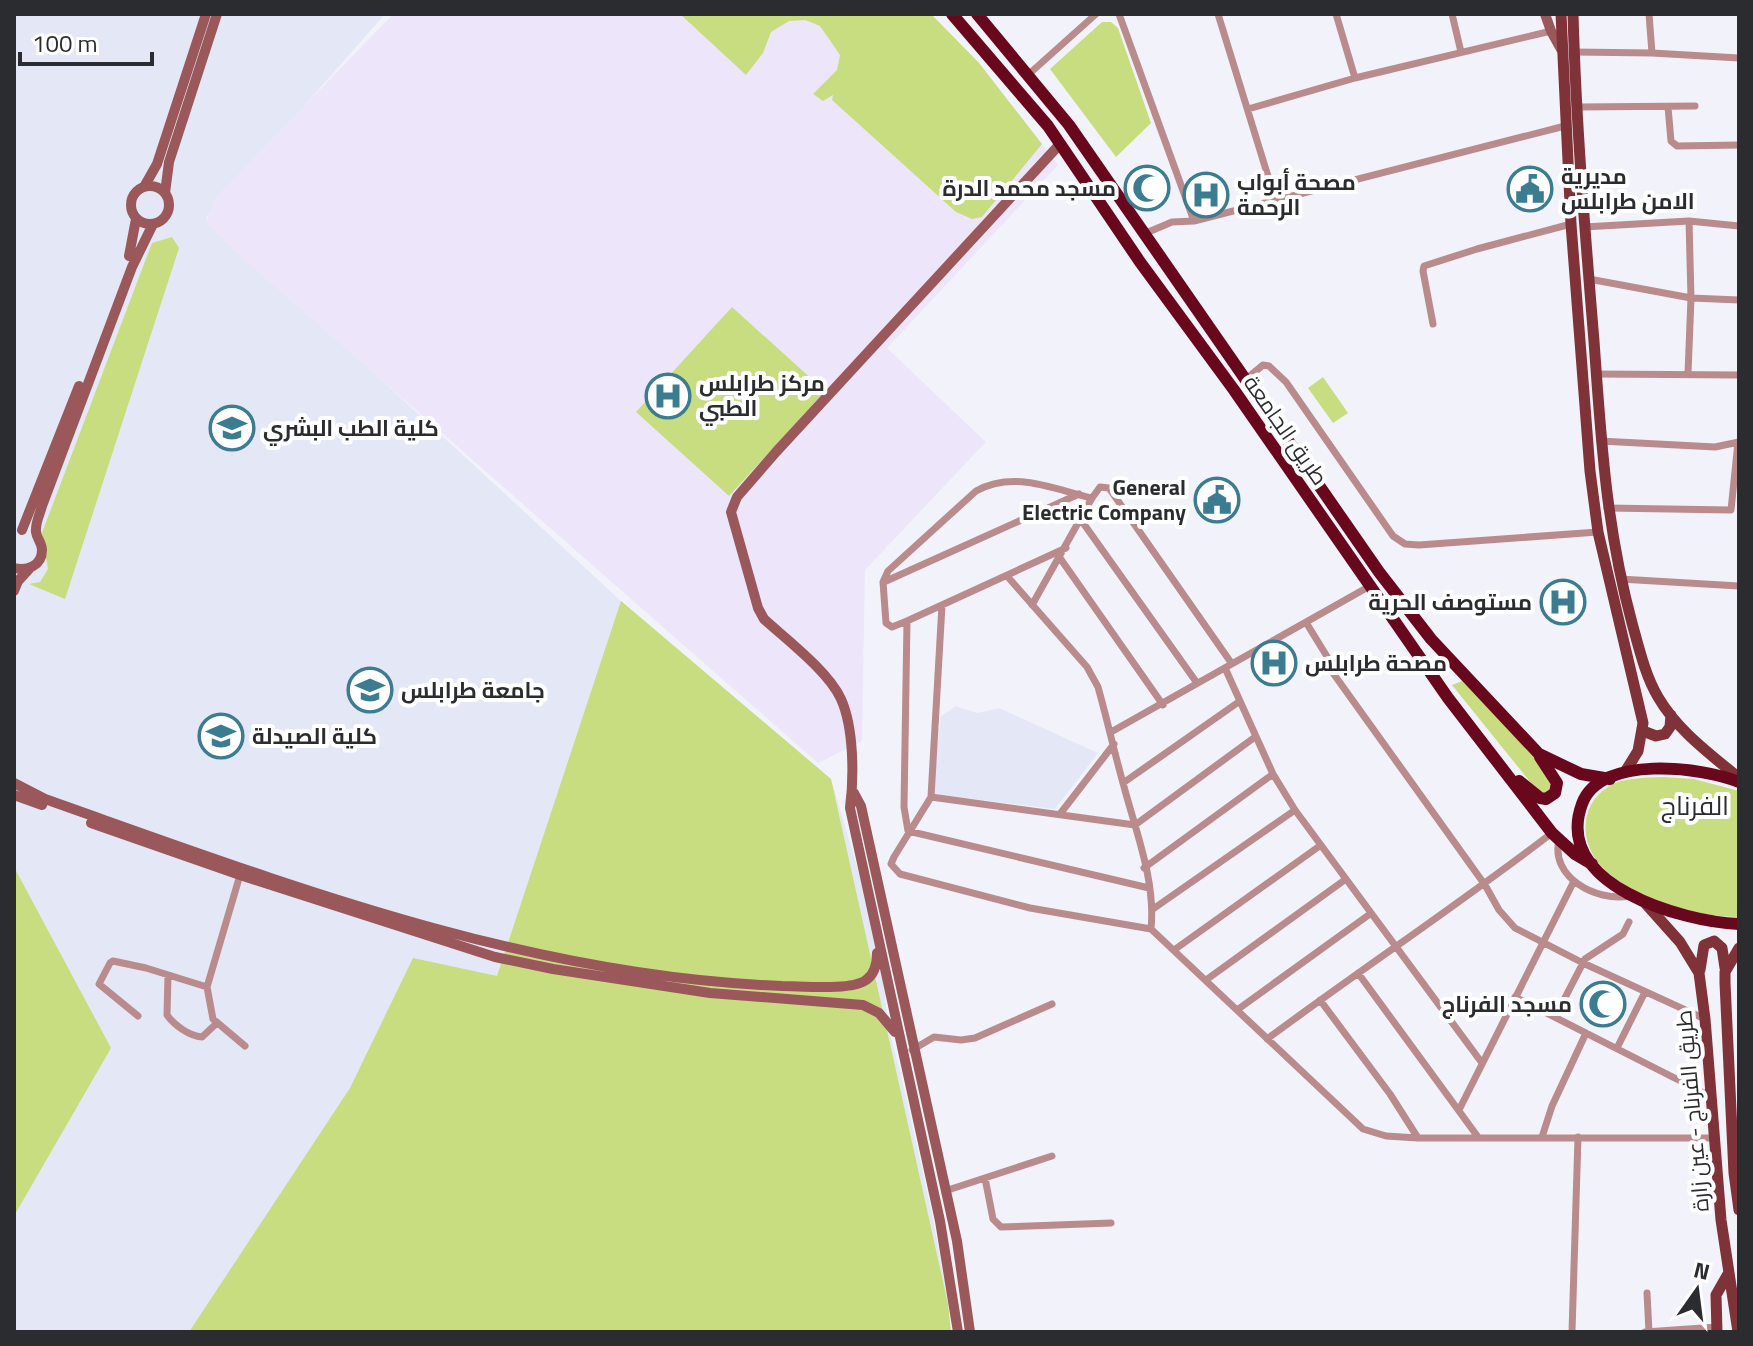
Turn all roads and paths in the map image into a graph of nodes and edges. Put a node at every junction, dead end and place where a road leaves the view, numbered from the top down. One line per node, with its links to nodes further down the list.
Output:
1 (206, 14): 29 (street)
2 (217, 14): 30 (street)
3 (952, 14): 27 (highway, طريق الجامعة)
4 (977, 14): 20 (highway, طريق الجامعة)
5 (1096, 14): 20 (street)
6 (1119, 14): 33 (street)
7 (1218, 14): 25 (street)
8 (1336, 14): 21 (street)
9 (1452, 14): 16 (street)
10 (1545, 14): 14 (street)
11 (1561, 14): 15 (main road)
12 (1573, 14): 17 (main road)
13 (1649, 14): 18 (street)
14 (1551, 31): 15 (street); 16 (street)
15 (1561, 49): 26 (main road)
16 (1461, 52): 21 (street)
17 (1574, 52): 18 (street); 23 (main road)
18 (1652, 53): 19 (street)
19 (1739, 58)
20 (1029, 74): 39 (highway, طريق الجامعة)
21 (1355, 78): 25 (street)
22 (1695, 106): 24 (street)
23 (1578, 107): 24 (street); 38 (main road)
24 (1668, 107): 28 (street)
25 (1248, 109): 31 (street)
26 (1565, 126): 31 (street); 36 (main road)
27 (1060, 144): 64 (highway, طريق الجامعة); 88 (street)
28 (1739, 145)
29 (144, 187): 30 (street); 32 (street)
30 (165, 193): 35 (street)
31 (1275, 199): 33 (street)
32 (136, 219): 35 (street); 54 (street)
33 (1194, 221): 39 (street)
34 (1689, 221): 37 (street); 38 (street); 41 (street)
35 (153, 224): 56 (street)
36 (1571, 224): 43 (street); 55 (main road)
37 (1739, 226)
38 (1584, 227): 40 (main road)
39 (1146, 233): 47 (highway, طريق الجامعة)
40 (1589, 279): 41 (street); 45 (main road)
41 (1691, 298): 42 (street); 44 (street)
42 (1739, 300)
43 (1433, 324)
44 (1688, 373): 45 (street); 46 (street)
45 (1596, 374): 48 (main road)
46 (1739, 375)
47 (1245, 380): 55 (street); 80 (highway, طريق الجامعة)
48 (1600, 441): 49 (street); 52 (main road)
49 (1738, 442): 52 (street)
50 (1079, 494): 51 (street); 63 (street); 63 (street)
51 (1092, 498): 53 (street); 71 (street)
52 (1607, 508): 62 (main road)
53 (1081, 520): 57 (street); 72 (street)
54 (18, 531): 56 (street)
55 (1598, 532): 76 (main road)
56 (38, 538): 60 (street)
57 (1066, 548): 58 (street); 61 (street)
58 (1060, 558): 68 (street); 74 (street)
59 (14, 568): 60 (street)
60 (29, 569): 66 (street)
61 (1007, 576): 67 (street); 68 (street)
62 (1620, 579): 65 (street); 75 (main road)
63 (883, 582): 69 (street)
64 (1372, 586): 70 (street); 81 (highway, طريق الجامعة)
65 (1739, 586)
66 (14, 591)
67 (942, 605): 69 (street); 90 (street)
68 (1032, 605): 77 (street)
69 (907, 621): 94 (street)
70 (1307, 624): 71 (street); 102 (street)
71 (1228, 666): 72 (street); 73 (street)
72 (1197, 683): 74 (street)
73 (1240, 701): 78 (street); 87 (street)
74 (1163, 705): 77 (street)
75 (1671, 715): 76 (main road); 85 (main road)
76 (1643, 731): 82 (main road)
77 (1111, 732): 79 (street)
78 (1255, 737): 83 (street); 93 (street)
79 (1114, 744): 87 (street); 92 (street)
80 (1539, 754): 81 (highway); 84 (highway, طريق الجامعة)
81 (1502, 768): 95 (highway, طريق الجامعة)
82 (1625, 772): 84 (highway); 85 (highway)
83 (1273, 774): 91 (street); 98 (street)
84 (1610, 779): 97 (highway)
85 (1739, 780)
86 (14, 783): 113 (street)
87 (1123, 783): 93 (street)
88 (854, 793): 111 (street); 143 (street)
89 (14, 795): 99 (street)
90 (931, 797): 92 (street); 94 (street)
91 (1295, 810): 96 (street); 106 (street)
92 (1060, 814): 93 (street)
93 (1135, 825): 98 (street)
94 (908, 831): 103 (street); 110 (street)
95 (1556, 837): 97 (highway, طريق الجامعة); 101 (street); 102 (street)
96 (1321, 845): 100 (street); 116 (street)
97 (1592, 864): 104 (highway, طريق الجامعة)
98 (1144, 868): 103 (street)
99 (240, 875): 117 (street); 126 (street)
100 (1346, 879): 107 (street); 123 (street)
101 (1574, 881): 104 (street); 112 (street)
102 (1485, 885): 112 (street); 114 (street)
103 (1149, 888): 106 (street)
104 (1632, 896): 105 (highway, طريق الجامعة)
105 (1646, 904): 109 (highway, طريق الجامعة); 121 (main road, طريق الفرناج - عين زارة)
106 (1153, 909): 110 (street)
107 (1370, 914): 114 (street); 133 (street)
108 (1629, 922): 118 (street)
109 (1739, 924)
110 (1151, 929): 116 (street)
111 (878, 938): 125 (street); 139 (street)
112 (1543, 943): 118 (street); 128 (street)
113 (498, 945): 117 (street); 124 (street)
114 (1394, 946): 120 (street); 144 (street)
115 (1739, 948): 119 (main road)
116 (1174, 950): 123 (street)
117 (495, 957): 129 (street)
118 (1583, 963): 127 (street); 135 (street)
119 (1725, 972): 121 (main road); 153 (main road, طريق الفرناج - عين زارة)
120 (1358, 973): 130 (street); 146 (street)
121 (1699, 973): 136 (main road, طريق الفرناج - عين زارة)
122 (168, 975): 126 (street); 134 (street); 137 (street)
123 (1206, 980): 133 (street)
124 (796, 986): 125 (street); 129 (street)
125 (823, 986): 131 (street)
126 (207, 987): 137 (street)
127 (1645, 992): 136 (street); 142 (street)
128 (1515, 997): 135 (street); 144 (street)
129 (795, 999): 131 (street)
130 (1320, 1000): 140 (street); 150 (street)
131 (823, 1001): 139 (street)
132 (1052, 1004): 143 (street)
133 (1237, 1010): 140 (street)
134 (138, 1016)
135 (1555, 1017): 138 (street)
136 (1705, 1019): 145 (main road, طريق الفرناج - عين زارة)
137 (217, 1023): 141 (street)
138 (1586, 1033): 142 (street); 148 (street)
139 (899, 1038): 161 (street)
140 (1267, 1039): 150 (street)
141 (245, 1046)
142 (1617, 1048): 145 (street)
143 (912, 1050): 155 (street)
144 (1482, 1063): 146 (street)
145 (1712, 1097): 151 (main road, طريق الفرناج - عين زارة)
146 (1459, 1110): 147 (street)
147 (1478, 1137): 148 (street); 150 (street)
148 (1542, 1137): 149 (street)
149 (1578, 1137): 151 (street); 163 (street)
150 (1418, 1138)
151 (1714, 1138): 158 (main road, طريق الفرناج - عين زارة)
152 (1052, 1156): 154 (street)
153 (1736, 1175): 156 (main road, طريق الفرناج - عين زارة)
154 (985, 1178): 155 (street); 157 (street)
155 (945, 1191): 162 (street)
156 (1739, 1207)
157 (1111, 1223)
158 (1728, 1274): 160 (main road); 165 (main road, طريق الفرناج - عين زارة)
159 (1647, 1293): 164 (street)
160 (1717, 1330): 164 (street)
161 (958, 1332)
162 (970, 1332)
163 (1572, 1332)
164 (1647, 1332)
165 (1738, 1332)

